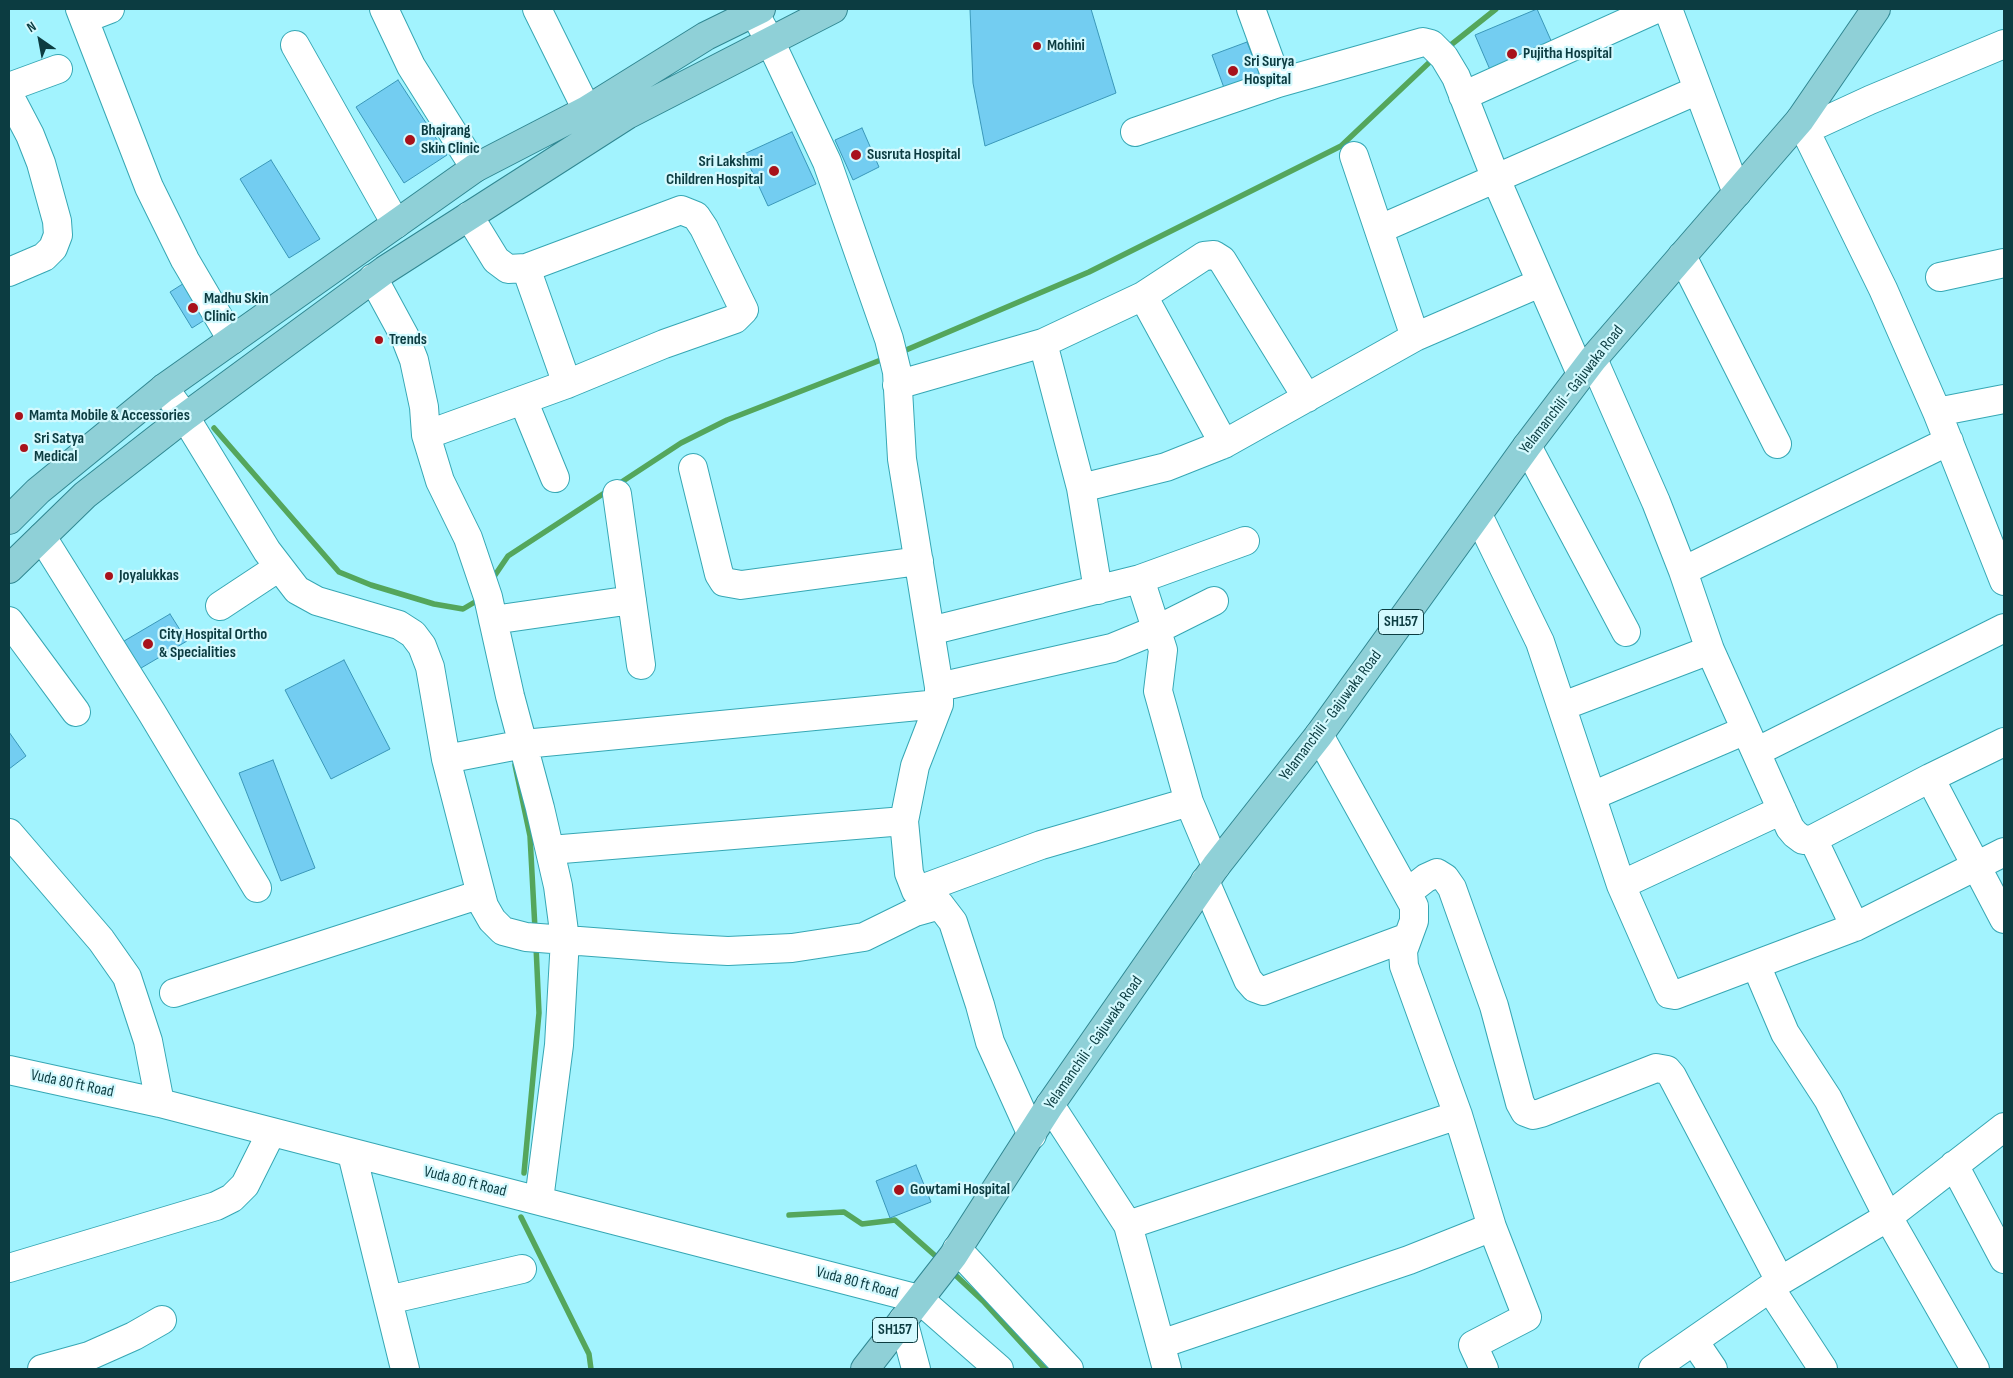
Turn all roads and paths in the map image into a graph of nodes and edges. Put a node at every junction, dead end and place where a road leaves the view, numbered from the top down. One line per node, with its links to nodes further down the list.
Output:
1 (110, 9): 10 (street)
2 (384, 9): 24 (street)
3 (537, 9): 20 (street)
4 (833, 9): 11 (main road)
5 (1251, 9): 15 (street)
6 (1656, 9): 19 (street)
7 (1668, 9): 17 (street)
8 (1876, 9): 21 (main road, Yelamanchili - Gajuwaka Road / SH157)
9 (756, 10): 11 (street); 20 (main road)
10 (82, 14): 39 (street)
11 (770, 41): 27 (main road); 42 (street)
12 (295, 44): 28 (street)
13 (2004, 44): 21 (street)
14 (58, 69): 16 (street)
15 (1278, 83): 19 (street); 22 (street)
16 (9, 87)
17 (1698, 90): 25 (street); 26 (street)
18 (9, 95): 33 (street)
19 (1463, 96): 25 (street)
20 (587, 110): 24 (main road)
21 (1803, 125): 26 (main road, Yelamanchili - Gajuwaka Road / SH157); 48 (street)
22 (1135, 132)
23 (1354, 156): 29 (street)
24 (475, 168): 28 (main road)
25 (1496, 180): 29 (street); 36 (street)
26 (1737, 193): 30 (main road, Yelamanchili - Gajuwaka Road / SH157)
27 (469, 216): 32 (street); 35 (main road)
28 (396, 224): 39 (main road)
29 (1380, 229): 38 (street)
30 (1682, 256): 41 (main road, Yelamanchili - Gajuwaka Road / SH157); 53 (street)
31 (2004, 263): 34 (street)
32 (526, 268): 43 (street); 43 (street)
33 (9, 272)
34 (1940, 277)
35 (374, 278): 49 (main road); 50 (street)
36 (1540, 283): 38 (street); 41 (street)
37 (1143, 296): 40 (street); 45 (street); 52 (street)
38 (1415, 337): 45 (street)
39 (232, 340): 44 (main road)
40 (1043, 343): 42 (street); 57 (street)
41 (1587, 366): 54 (main road, Yelamanchili - Gajuwaka Road / SH157); 67 (street)
42 (897, 379): 64 (street)
43 (567, 384): 47 (street)
44 (164, 388): 49 (street); 61 (main road)
45 (1307, 398): 52 (street)
46 (2004, 399): 48 (street)
47 (523, 400): 50 (street); 56 (street)
48 (1937, 412): 51 (street)
49 (186, 417): 62 (main road); 65 (street)
50 (426, 435): 74 (street)
51 (1949, 441): 60 (street); 67 (street)
52 (1224, 444): 57 (street)
53 (1777, 444)
54 (1527, 446): 59 (main road, Yelamanchili - Gajuwaka Road / SH157); 79 (street)
55 (693, 468): 64 (street)
56 (555, 478)
57 (1081, 488): 70 (street)
58 (617, 494): 71 (street)
59 (1478, 515): 83 (street); 85 (main road, Yelamanchili - Gajuwaka Road / SH157)
60 (1993, 518): 69 (street)
61 (9, 520)
62 (42, 537): 66 (main road); 102 (street)
63 (1245, 541): 68 (street)
64 (919, 561): 78 (street)
65 (279, 567): 73 (street); 89 (street)
66 (9, 569)
67 (1684, 571): 80 (street)
68 (1140, 579): 70 (street); 77 (street)
69 (2004, 581)
70 (1098, 590): 78 (street)
71 (632, 600): 74 (street); 81 (street)
72 (1214, 601): 77 (street)
73 (220, 606)
74 (491, 609): 88 (street)
75 (9, 621): 84 (street)
76 (2004, 628): 86 (street)
77 (1156, 630): 82 (street); 92 (street)
78 (930, 631): 82 (street)
79 (1626, 632)
80 (1710, 650): 83 (street); 86 (street)
81 (640, 665)
82 (939, 695): 88 (street); 94 (street)
83 (1563, 706): 91 (street)
84 (76, 712)
85 (1318, 735): 100 (main road, Yelamanchili - Gajuwaka Road / SH157); 104 (street)
86 (1751, 741): 91 (street); 93 (street)
87 (2004, 742): 90 (street)
88 (524, 744): 89 (street); 97 (street)
89 (446, 759): 105 (street)
90 (1930, 778): 96 (street); 99 (street)
91 (1592, 796): 101 (street)
92 (1189, 802): 100 (street); 103 (street)
93 (1782, 810): 96 (street); 101 (street)
94 (904, 821): 97 (street); 103 (street)
95 (9, 833): 114 (street)
96 (1812, 839): 108 (street)
97 (550, 850): 110 (street)
98 (2004, 852): 99 (street)
99 (1977, 867): 107 (street); 108 (street)
100 (1211, 874): 109 (street); 115 (main road, Yelamanchili - Gajuwaka Road / SH157)
101 (1621, 885): 111 (street)
102 (257, 888)
103 (916, 891): 106 (street)
104 (1408, 892): 109 (street); 130 (street)
105 (481, 894): 110 (street); 112 (street)
106 (940, 905): 110 (street); 119 (street)
107 (2004, 919)
108 (1855, 927): 111 (street)
109 (1408, 937): 116 (street)
110 (565, 939): 122 (street)
111 (1756, 965): 123 (street)
112 (174, 993)
113 (9, 1070): 114 (street, Vuda 80 ft Road)
114 (160, 1103): 118 (street, Vuda 80 ft Road)
115 (1050, 1105): 119 (main road, Yelamanchili - Gajuwaka Road / SH157); 124 (street)
116 (1458, 1115): 124 (street); 125 (street)
117 (2004, 1127): 121 (street)
118 (270, 1133): 120 (street, Vuda 80 ft Road); 128 (street)
119 (1032, 1135): 126 (main road, Yelamanchili - Gajuwaka Road / SH157)
120 (352, 1154): 122 (street, Vuda 80 ft Road); 131 (street)
121 (1954, 1165): 123 (street); 127 (street)
122 (539, 1200): 132 (street, Vuda 80 ft Road)
123 (1888, 1217): 130 (street); 146 (street)
124 (1128, 1225): 135 (street)
125 (1492, 1227): 135 (street); 142 (street)
126 (955, 1252): 132 (main road, Yelamanchili - Gajuwaka Road / SH157); 141 (street)
127 (2004, 1259)
128 (9, 1268)
129 (522, 1269): 131 (street)
130 (1775, 1284): 134 (street); 145 (street)
131 (388, 1300): 137 (street)
132 (916, 1304): 138 (main road, Yelamanchili - Gajuwaka Road / SH157); 139 (street); 140 (street)
133 (162, 1320): 136 (street)
134 (1694, 1341): 143 (street); 144 (street)
135 (1164, 1357)
136 (42, 1369)
137 (404, 1369)
138 (865, 1369)
139 (916, 1369)
140 (999, 1369)
141 (1069, 1369)
142 (1484, 1369)
143 (1653, 1369)
144 (1712, 1369)
145 (1823, 1369)
146 (1975, 1369)

